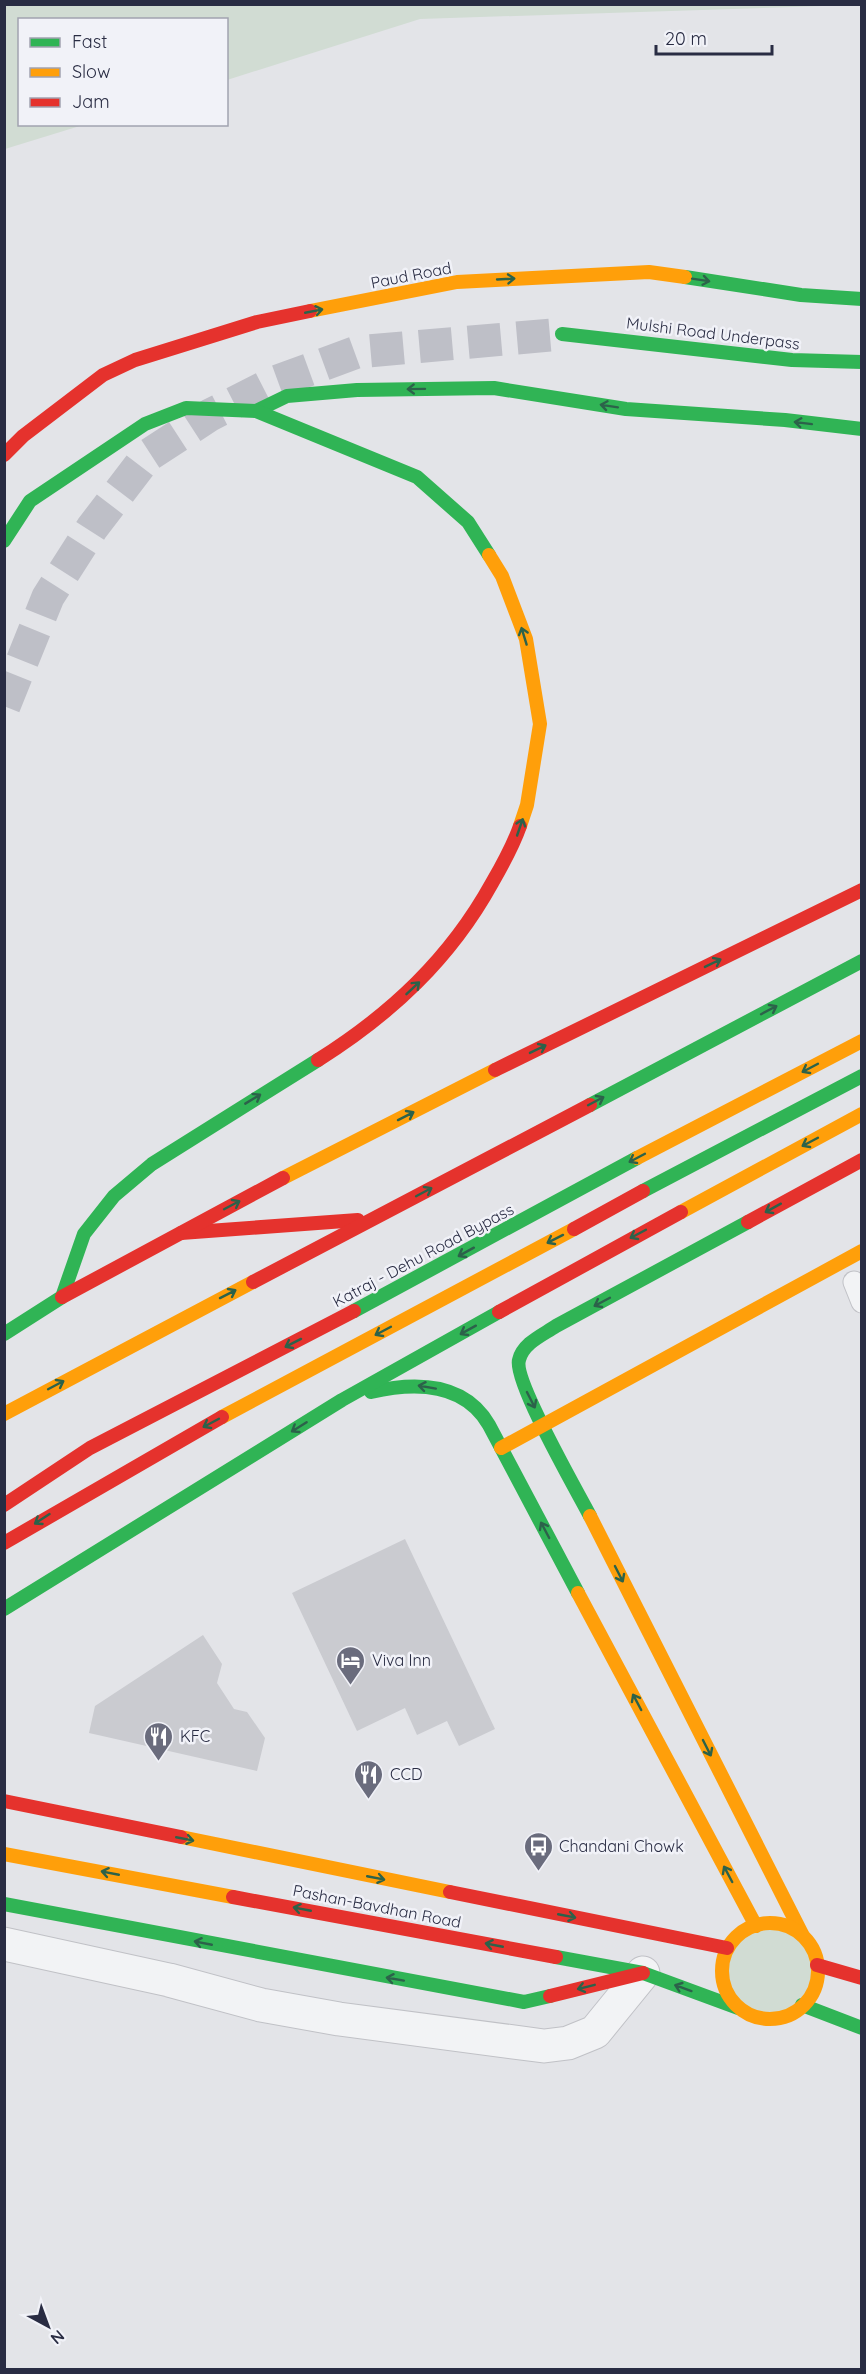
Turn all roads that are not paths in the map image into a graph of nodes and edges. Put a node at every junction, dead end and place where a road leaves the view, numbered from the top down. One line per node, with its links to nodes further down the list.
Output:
1 (861, 298): 6 (main road, Paud Road, one-way to 1)
2 (562, 334): 3 (main road, Mulshi Road Underpass)
3 (861, 362)
4 (256, 411): 5 (main road, one-way to 4); 7 (main road); 17 (main road, one-way to 4)
5 (861, 429)
6 (4, 455)
7 (4, 541)
8 (861, 890): 15 (main road, one-way to 8)
9 (861, 961): 14 (main road, one-way to 9)
10 (861, 1041): 23 (main road, Katraj - Dehu Road Bypass, one-way to 23)
11 (861, 1076): 24 (main road, one-way to 24)
12 (861, 1114): 19 (main road, one-way to 19)
13 (861, 1160): 21 (main road, one-way to 21)
14 (372, 1219): 15 (main road); 20 (main road, one-way to 14)
15 (181, 1233): 17 (main road)
16 (861, 1251): 21 (main road)
17 (62, 1297): 18 (main road)
18 (4, 1334)
19 (342, 1400): 22 (main road, one-way to 19); 25 (main road, one-way to 25)
20 (4, 1414)
21 (543, 1424): 22 (main road); 32 (main road, one-way to 32)
22 (501, 1448): 31 (main road, one-way to 22)
23 (4, 1505)
24 (4, 1543)
25 (4, 1609)
26 (4, 1791): 28 (main road)
27 (4, 1802): 28 (main road, Pashan-Bavdhan Road)
28 (42, 1811): 34 (main road, Pashan-Bavdhan Road, one-way to 34)
29 (4, 1854): 36 (main road, Pashan-Bavdhan Road, one-way to 29)
30 (4, 1904): 36 (main road, one-way to 30)
31 (756, 1926): 32 (main road); 34 (main road)
32 (802, 1934): 35 (main road)
33 (4, 1944): 36 (street)
34 (727, 1948): 39 (main road)
35 (817, 1965): 37 (main road); 38 (main road)
36 (643, 1972): 39 (main road, Pashan-Bavdhan Road, one-way to 36)
37 (861, 1978)
38 (802, 2005): 39 (main road); 40 (main road)
39 (738, 2008)
40 (861, 2028)

